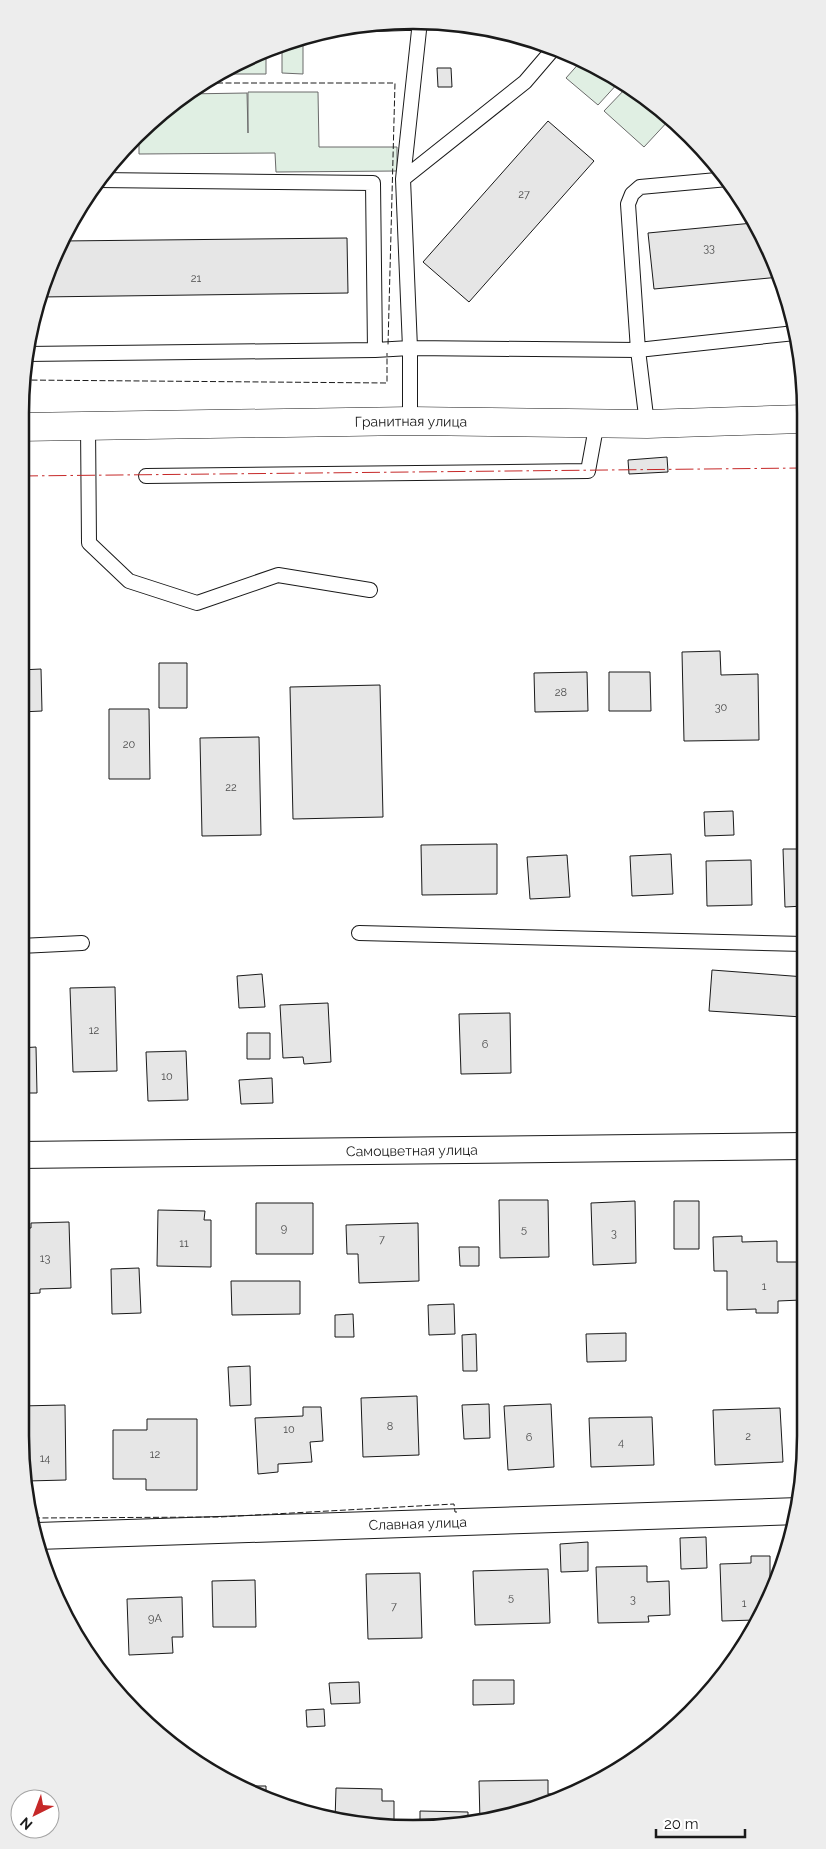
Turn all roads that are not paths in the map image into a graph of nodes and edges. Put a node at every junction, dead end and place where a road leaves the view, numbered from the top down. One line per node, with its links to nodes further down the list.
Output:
1 (419, 29): 4 (lane)
2 (549, 54): 4 (lane)
3 (107, 180): 8 (lane)
4 (403, 180): 7 (lane)
5 (719, 180): 9 (lane)
6 (789, 334): 9 (lane)
7 (410, 348): 8 (lane); 9 (lane); 12 (lane)
8 (375, 350): 10 (lane)
9 (638, 350): 14 (lane)
10 (33, 354)
11 (797, 419): 14 (street, Гранитная улица)
12 (410, 421): 13 (street, Гранитная улица); 15 (street, Гранитная улица)
13 (597, 422): 14 (street, Гранитная улица); 17 (lane)
14 (647, 424)
15 (88, 426): 16 (street, Гранитная улица); 18 (lane)
16 (29, 427)
17 (146, 476)
18 (370, 590)
19 (359, 933): 21 (lane)
20 (82, 943): 22 (lane)
21 (797, 944)
22 (29, 946)
23 (797, 1146): 24 (street, Самоцветная улица)
24 (29, 1155)
25 (790, 1511): 26 (street, Славная улица)
26 (42, 1536)

